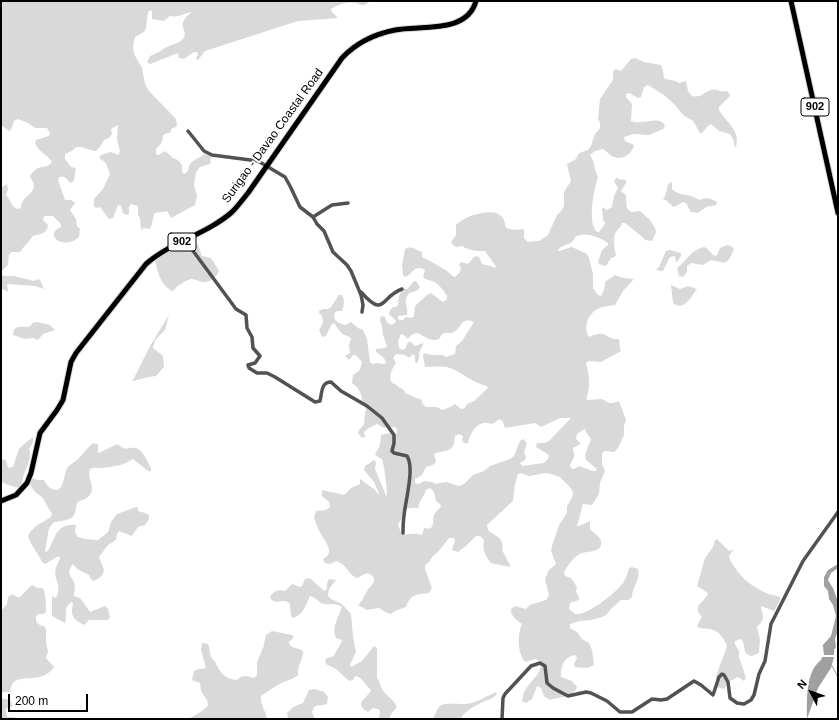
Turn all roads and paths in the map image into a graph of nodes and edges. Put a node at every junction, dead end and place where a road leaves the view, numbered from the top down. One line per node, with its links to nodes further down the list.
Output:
1 (476, 1): 4 (highway, Surigao - Davao Coastal Road / 902)
2 (791, 1): 6 (highway, 902)
3 (188, 131): 4 (street)
4 (266, 165): 7 (street); 8 (highway, Surigao - Davao Coastal Road / 902)
5 (348, 203): 7 (street)
6 (838, 213)
7 (313, 217): 10 (street)
8 (185, 240): 12 (highway, Surigao - Davao Coastal Road / 902); 14 (street)
9 (402, 288): 10 (street)
10 (359, 289): 11 (street)
11 (362, 312)
12 (1, 501)
13 (838, 512): 15 (street)
14 (403, 533)
15 (502, 719)

